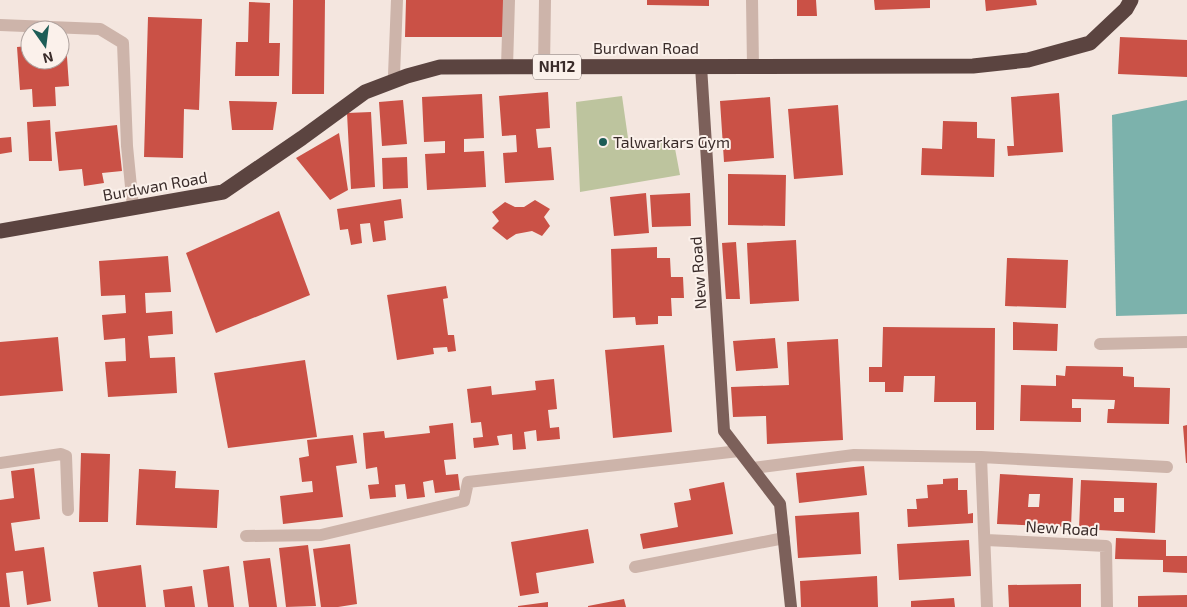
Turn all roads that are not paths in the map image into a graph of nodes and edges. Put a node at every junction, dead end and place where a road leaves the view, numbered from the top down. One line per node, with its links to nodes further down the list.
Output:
1 (397, 0): 11 (street)
2 (509, 0): 9 (street)
3 (545, 0): 10 (street)
4 (752, 0): 8 (street)
5 (1131, 0): 8 (highway, Burdwan Road / NH12)
6 (0, 25): 12 (street)
7 (701, 66): 8 (highway, Burdwan Road / NH12); 10 (highway, Burdwan Road / NH12); 16 (main road, New Road)
8 (753, 66)
9 (507, 67): 10 (highway, Burdwan Road / NH12); 11 (highway, Burdwan Road / NH12)
10 (544, 67)
11 (398, 79): 12 (highway, Burdwan Road / NH12)
12 (133, 207): 13 (highway, Burdwan Road / NH12)
13 (0, 231)
14 (1187, 342): 15 (street)
15 (1100, 344)
16 (739, 451): 20 (main road, New Road); 22 (street)
17 (981, 458): 19 (street); 20 (street); 24 (street)
18 (0, 463): 21 (street)
19 (1167, 467)
20 (753, 468): 23 (main road, New Road)
21 (68, 510)
22 (246, 536)
23 (784, 538): 25 (street); 26 (main road, New Road)
24 (986, 540): 27 (street); 28 (street, New Road)
25 (635, 567)
26 (790, 607)
27 (987, 607)
28 (1107, 607)

